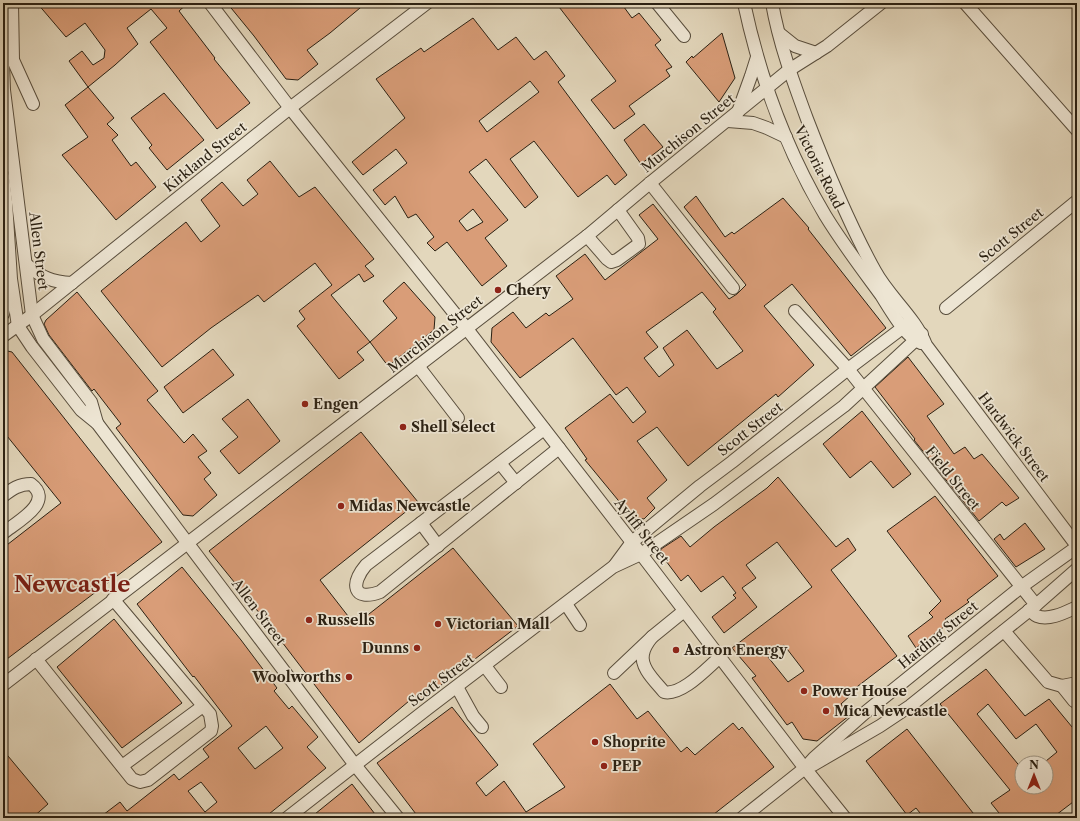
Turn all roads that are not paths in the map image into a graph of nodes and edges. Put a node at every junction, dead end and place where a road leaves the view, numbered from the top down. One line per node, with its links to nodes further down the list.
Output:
1 (12, 3): 16 (street)
2 (210, 3): 17 (street, Ayliff Street)
3 (427, 3): 17 (street, Kirkland Street)
4 (657, 3): 10 (street)
5 (744, 3): 12 (street, Victoria Road)
6 (772, 3): 9 (street)
7 (881, 3): 11 (street, Murchison Street)
8 (965, 3): 19 (street)
9 (780, 34): 11 (street); 14 (street)
10 (684, 36)
11 (816, 53): 14 (street, Murchison Street)
12 (757, 57): 15 (street, Victoria Road); 18 (street)
13 (3, 64): 21 (street, Allen Street)
14 (789, 70): 15 (street, Murchison Street); 36 (street)
15 (766, 89): 18 (street, Murchison Street); 20 (street, Victoria Road)
16 (33, 104)
17 (290, 108): 30 (street, Kirkland Street); 38 (street, Ayliff Street)
18 (733, 117): 20 (street); 23 (street, Murchison Street)
19 (1077, 130)
20 (786, 137): 36 (street, Victoria Road)
21 (8, 170): 28 (street, Allen Street)
22 (3, 176): 24 (street, Allen Street)
23 (650, 183): 26 (street, Murchison Street); 31 (street)
24 (5, 200): 29 (street, Allen Street)
25 (1077, 201): 32 (street, Scott Street)
26 (618, 210): 27 (street, Murchison Street); 27 (street)
27 (587, 236): 38 (street, Murchison Street)
28 (26, 264): 30 (street); 35 (street, Allen Street)
29 (11, 279): 34 (street); 37 (street, Allen Street)
30 (72, 283): 35 (street, Kirkland Street)
31 (733, 288)
32 (946, 308)
33 (795, 311): 42 (street, Field Street)
34 (3, 314)
35 (32, 315): 37 (street, Kirkland Street); 45 (street, Allen Street)
36 (907, 324): 40 (street, Hardwick Street); 42 (street, Scott Street)
37 (18, 326): 39 (street, Kirkland Street); 45 (street, Allen Street)
38 (467, 329): 41 (street, Murchison Street); 46 (street, Ayliff Street)
39 (3, 336)
40 (921, 340): 43 (street, Scott Street); 58 (street, Hardwick Street)
41 (418, 366): 44 (street); 56 (street, Murchison Street)
42 (848, 369): 43 (street, Field Street); 51 (street, Scott Street)
43 (862, 389): 53 (street, Scott Street); 62 (street, Field Street)
44 (458, 418)
45 (97, 423): 56 (street, Allen Street)
46 (544, 429): 47 (street, Ayliff Street); 48 (street)
47 (559, 448): 49 (street); 55 (street, Ayliff Street)
48 (500, 463): 49 (street); 52 (street)
49 (516, 483): 57 (street)
50 (3, 496): 54 (street)
51 (673, 509): 53 (street); 55 (street, Scott Street)
52 (421, 523): 57 (street); 57 (street)
53 (684, 524): 59 (street, Scott Street)
54 (3, 533)
55 (632, 542): 59 (street, Ayliff Street); 60 (street, Scott Street)
56 (188, 543): 63 (street, Murchison Street); 85 (street, Allen Street)
57 (438, 546)
58 (1077, 547): 62 (street, Harding Street)
59 (642, 554): 60 (street, Scott Street); 67 (street, Ayliff Street)
60 (613, 568): 64 (street, Scott Street)
61 (1077, 569): 66 (street, Harding Street)
62 (1021, 587): 66 (street, Field Street); 82 (street, Harding Street)
63 (113, 599): 72 (street, Murchison Street); 81 (street)
64 (566, 604): 68 (street); 73 (street, Scott Street)
65 (1077, 607): 66 (street)
66 (1032, 608): 69 (street, Harding Street)
67 (684, 611): 70 (street); 71 (street, Ayliff Street)
68 (580, 625)
69 (1004, 630): 78 (street); 84 (street, Harding Street)
70 (652, 637): 71 (street); 74 (street)
71 (720, 657): 87 (street, Ayliff Street)
72 (36, 659): 76 (street, Murchison Street); 86 (street)
73 (485, 666): 77 (street, Scott Street); 79 (street)
74 (614, 674)
75 (1077, 683): 78 (street)
76 (3, 685)
77 (457, 686): 83 (street); 85 (street, Scott Street)
78 (1062, 686): 80 (street)
79 (501, 687)
80 (1077, 702)
81 (203, 706): 86 (street); 86 (street)
82 (867, 711): 84 (street); 87 (street, Harding Street)
83 (482, 726)
84 (880, 726): 87 (street, Harding Street)
85 (355, 765): 88 (street, Scott Street); 89 (street, Allen Street)
86 (122, 766)
87 (805, 768): 90 (street, Harding Street); 91 (street, Ayliff Street)
88 (287, 818)
89 (398, 818)
90 (742, 818)
91 (845, 818)

